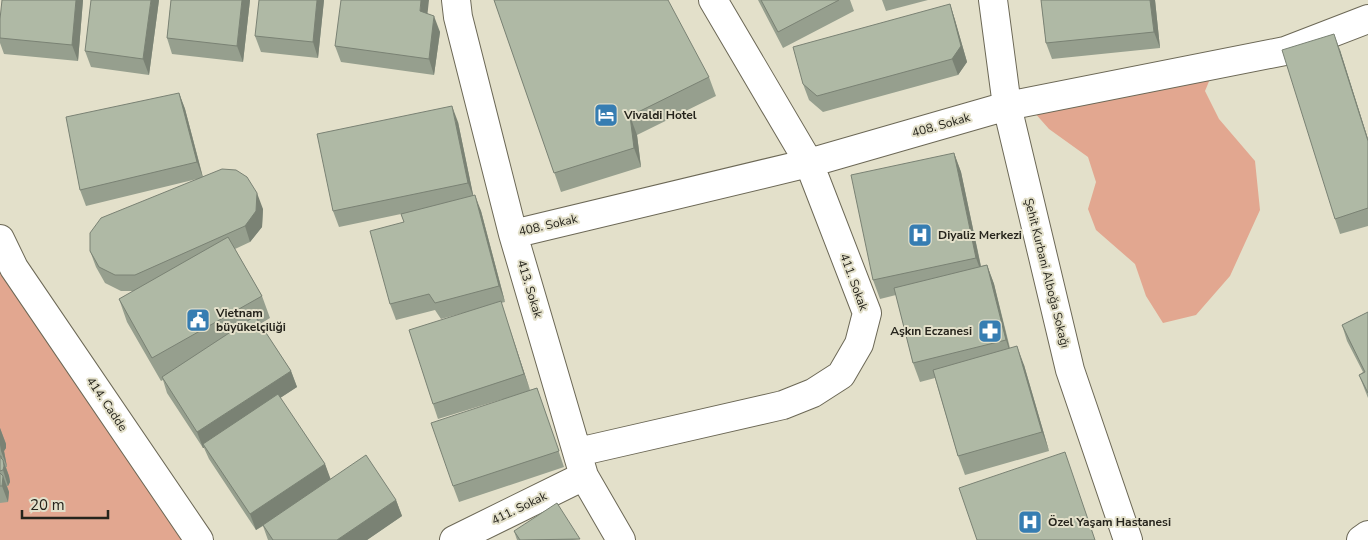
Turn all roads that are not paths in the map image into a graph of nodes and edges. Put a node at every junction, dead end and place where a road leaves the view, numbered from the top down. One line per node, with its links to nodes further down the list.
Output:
1 (456, 0): 7 (street, 413. Sokak)
2 (713, 0): 6 (street, 411. Sokak)
3 (993, 0): 5 (street, Şehit Kurbani Alboğa Sokağı)
4 (1368, 20): 5 (street, 408. Sokak)
5 (1007, 106): 6 (street, 408. Sokak); 15 (street, Şehit Kurbani Alboğa Sokağı)
6 (809, 163): 7 (street, 408. Sokak); 10 (street, 411. Sokak)
7 (513, 234): 10 (street, 413. Sokak)
8 (0, 239): 9 (street, 414. Cadde)
9 (7, 263): 12 (street, 414. Cadde)
10 (581, 464): 13 (street, 411. Sokak); 14 (street, 413. Sokak)
11 (1368, 535): 16 (street)
12 (199, 540)
13 (454, 540)
14 (621, 540)
15 (1128, 540)
16 (1361, 540)

